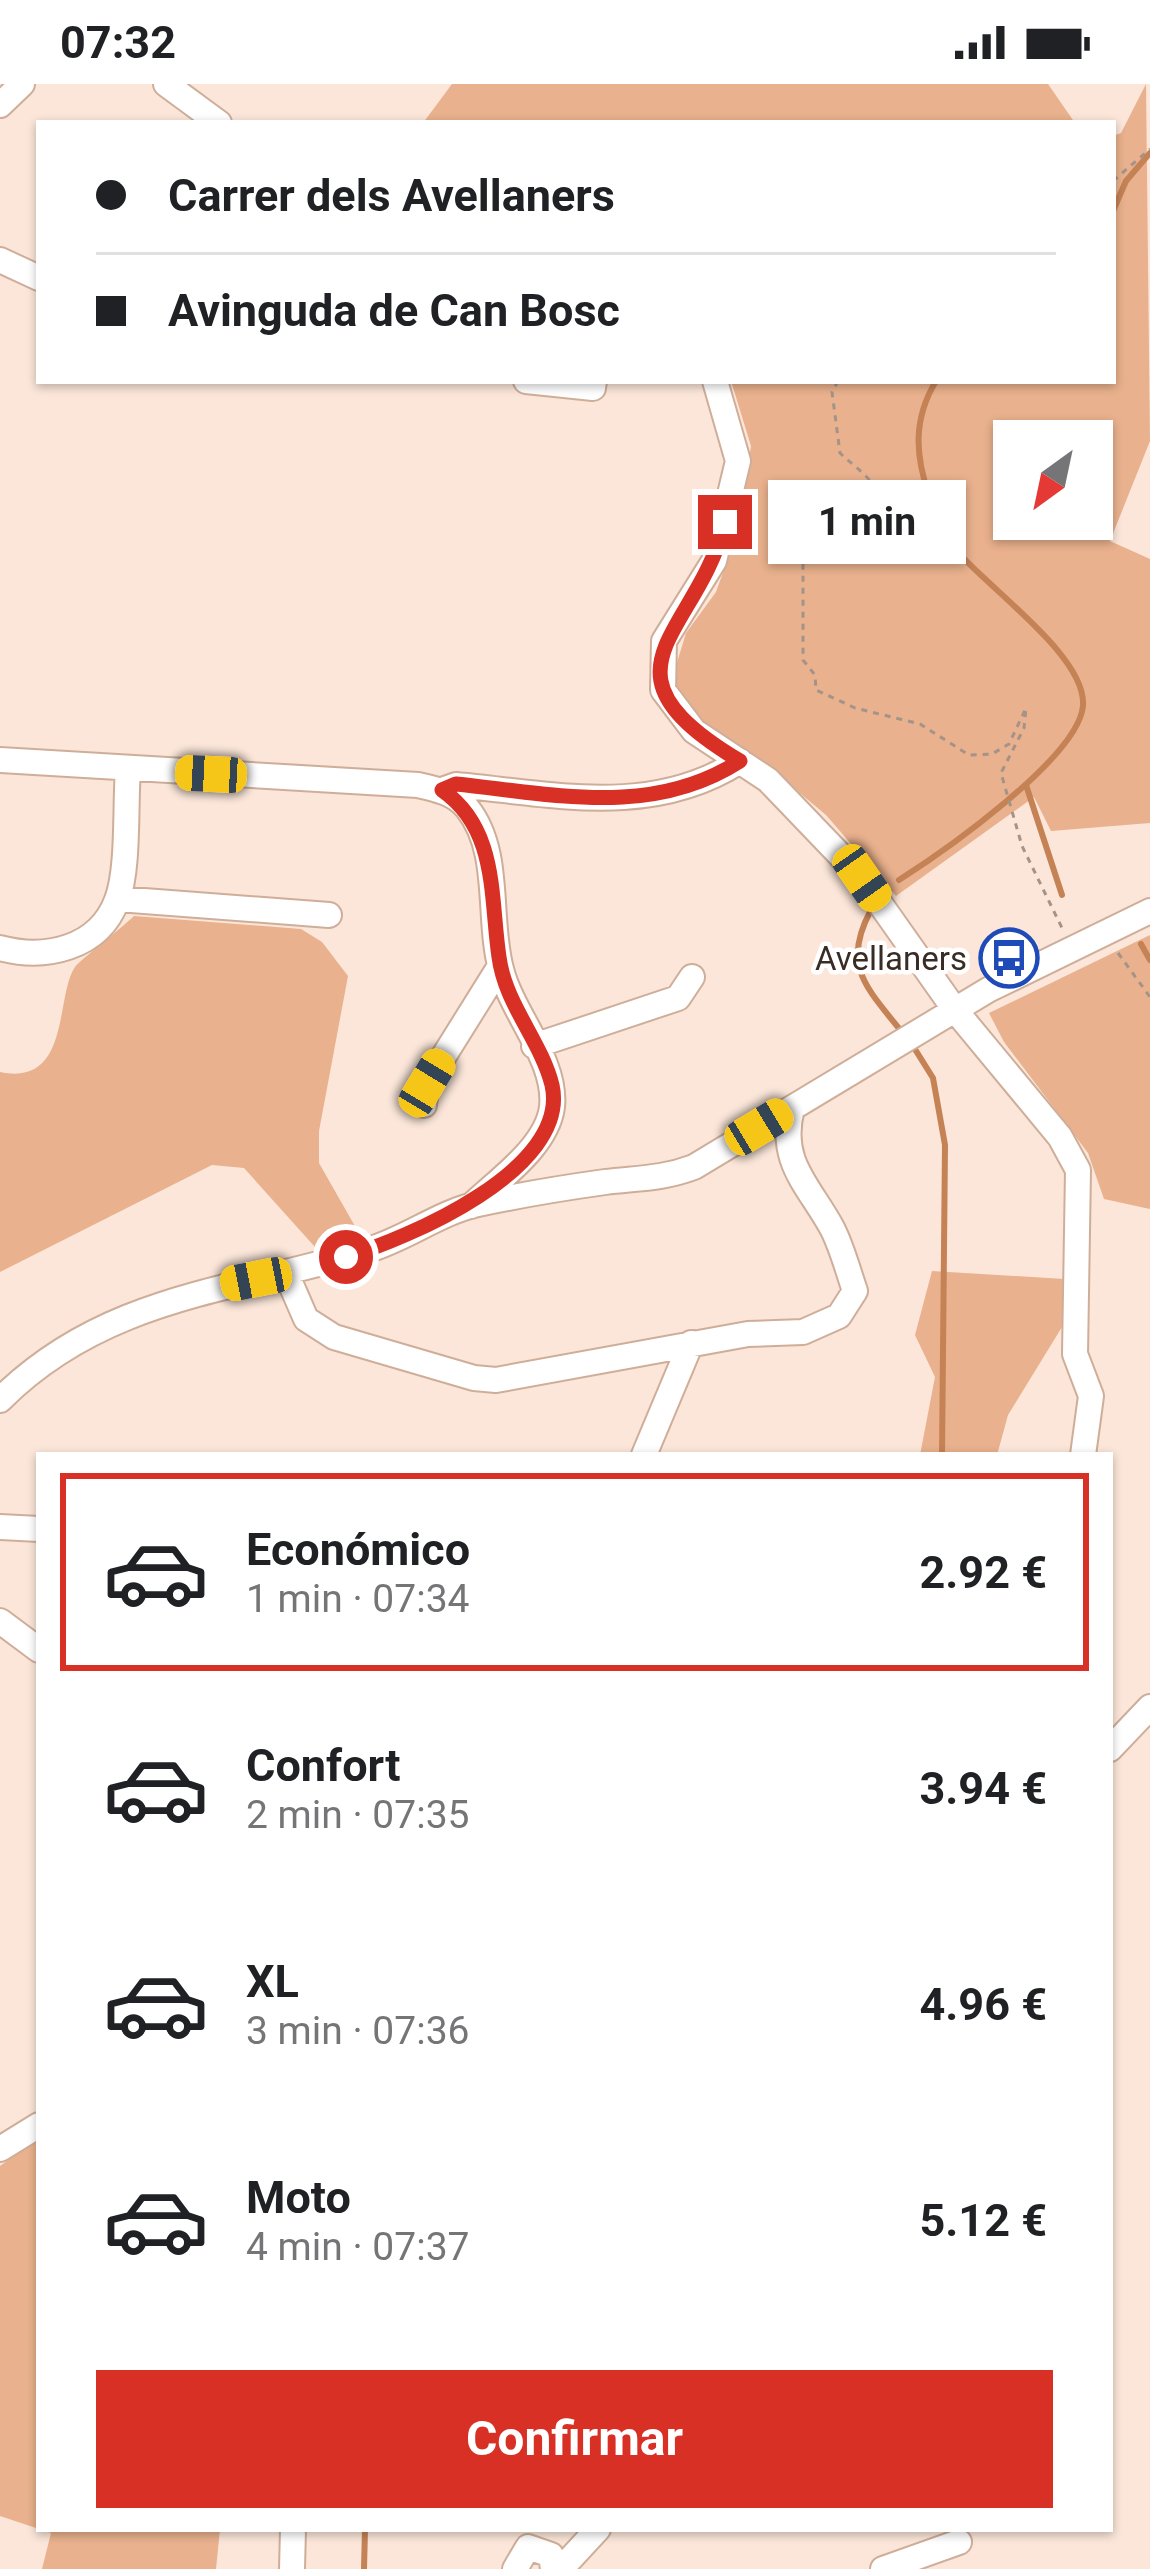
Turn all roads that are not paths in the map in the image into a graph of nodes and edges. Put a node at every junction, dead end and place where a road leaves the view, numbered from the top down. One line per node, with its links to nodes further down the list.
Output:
1 (22, 84): 3 (street)
2 (166, 84): 4 (street)
3 (0, 106)
4 (215, 120)
5 (0, 260): 6 (street)
6 (36, 277)
7 (555, 384): 8 (street)
8 (594, 384)
9 (716, 384): 11 (street)
10 (0, 760): 12 (street)
11 (740, 761): 13 (street); 20 (street)
12 (128, 770): 13 (street); 14 (street)
13 (442, 790): 18 (street)
14 (118, 899): 16 (street); 17 (street)
15 (1150, 911): 20 (street)
16 (329, 915)
17 (0, 948)
18 (500, 966): 21 (street); 22 (street)
19 (692, 977): 21 (street)
20 (955, 1010): 23 (street); 29 (street)
21 (534, 1046): 24 (street)
22 (424, 1106)
23 (792, 1108): 24 (street); 26 (street)
24 (471, 1206): 25 (street)
25 (286, 1274): 26 (street); 27 (street)
26 (691, 1343): 28 (street)
27 (0, 1400)
28 (645, 1452)
29 (1083, 1452)
30 (0, 1527): 31 (street)
31 (36, 1529)
32 (0, 1622): 33 (street)
33 (36, 1648)
34 (1150, 1707): 35 (street)
35 (1113, 1746)
36 (36, 2127): 37 (street)
37 (0, 2149)
38 (292, 2532): 41 (street)
39 (595, 2532): 43 (street)
40 (961, 2536): 44 (street); 45 (street)
41 (292, 2569)
42 (515, 2569): 43 (street)
43 (557, 2569)
44 (883, 2569)
45 (950, 2569)

